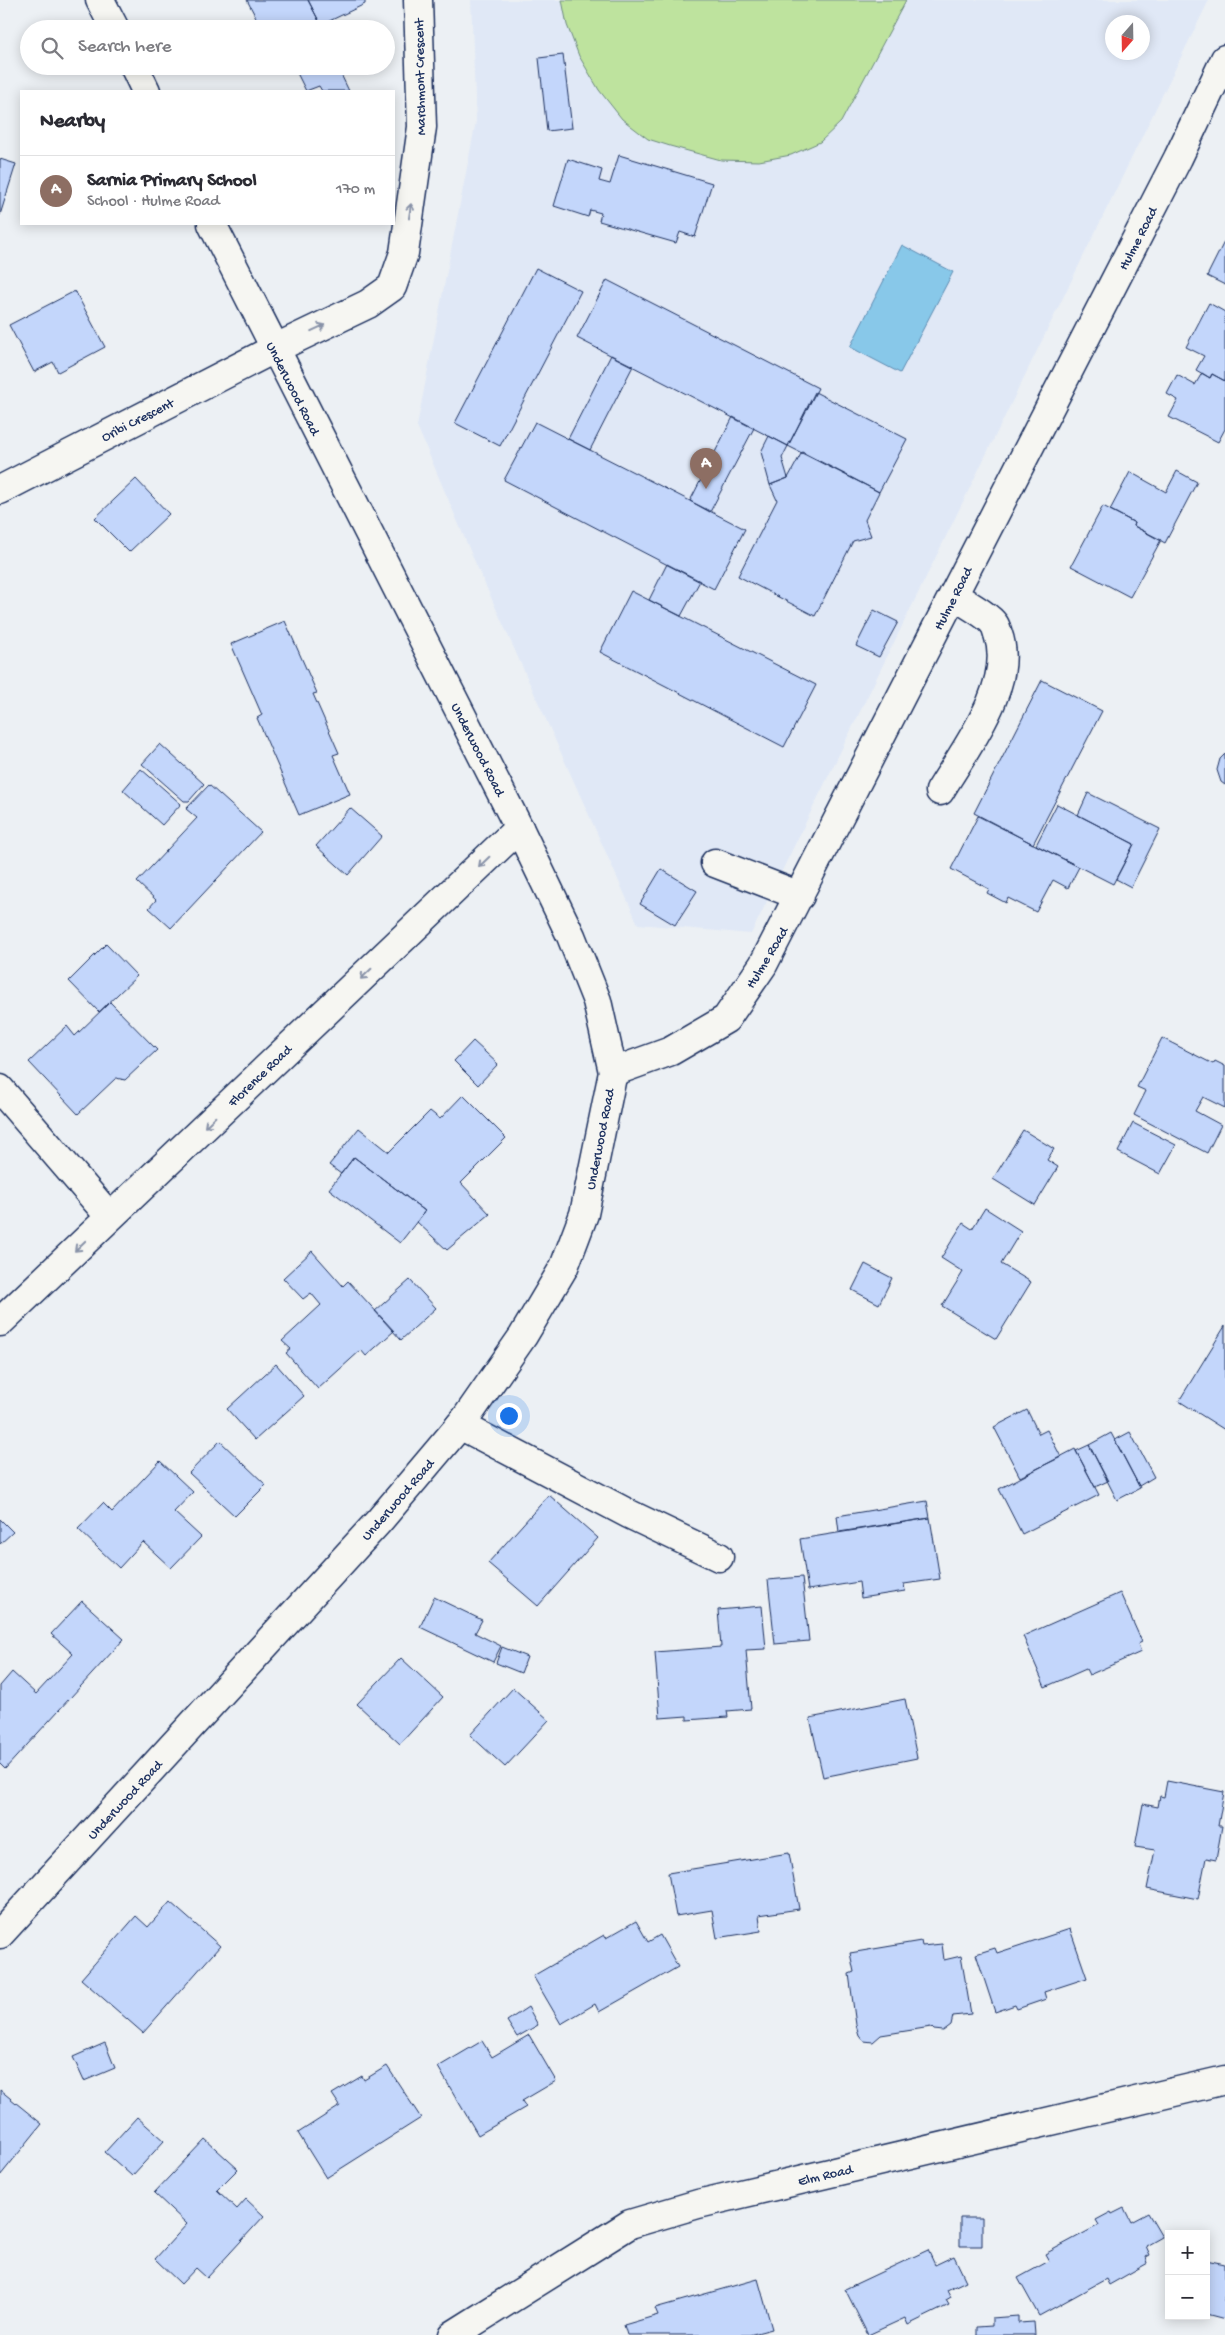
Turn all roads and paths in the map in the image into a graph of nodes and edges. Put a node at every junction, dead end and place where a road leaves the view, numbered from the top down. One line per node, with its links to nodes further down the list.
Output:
1 (100, 0): 3 (street)
2 (418, 0): 8 (street, Marchmont Crescent, one-way to 2)
3 (110, 20)
4 (1225, 59): 10 (street, Hulme Road)
5 (138, 75): 6 (street)
6 (146, 90)
7 (212, 225): 8 (street, Underwood Road)
8 (274, 349): 9 (street, Oribi Crescent); 12 (street, Underwood Road)
9 (0, 490)
10 (953, 595): 11 (street); 14 (street, Hulme Road)
11 (940, 791)
12 (519, 828): 15 (street, Underwood Road); 17 (street, Florence Road, one-way to 17)
13 (715, 863): 14 (street)
14 (800, 896): 15 (street, Hulme Road)
15 (613, 1072): 19 (street, Underwood Road)
16 (0, 1089): 17 (street)
17 (110, 1217): 18 (street, Florence Road, one-way to 18)
18 (0, 1322)
19 (460, 1425): 20 (street); 21 (street, Underwood Road)
20 (719, 1557)
21 (0, 1934)
22 (1225, 2080): 23 (street, Elm Road)
23 (453, 2335)

